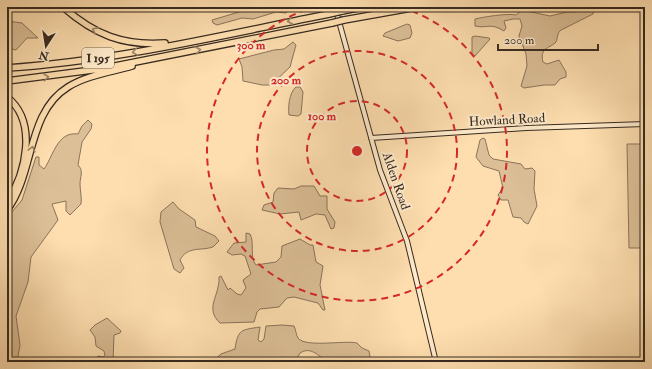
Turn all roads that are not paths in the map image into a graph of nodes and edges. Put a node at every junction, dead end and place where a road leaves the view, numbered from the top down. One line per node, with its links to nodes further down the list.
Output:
1 (63, 7): 5 (highway, one-way to 1)
2 (335, 7): 11 (main road, Alden Road)
3 (362, 7): 5 (highway, I 195, one-way to 5, bridge)
4 (417, 7): 6 (highway, I 195, one-way to 4, bridge)
5 (187, 42): 7 (highway, I 195, one-way to 7)
6 (159, 57): 8 (highway, I 195, one-way to 6); 13 (highway, one-way to 6)
7 (7, 68)
8 (7, 81)
9 (7, 97): 12 (highway)
10 (645, 124): 11 (main road, Howland Road)
11 (371, 138): 14 (main road, Alden Road)
12 (7, 202)
13 (7, 210)
14 (436, 362)

